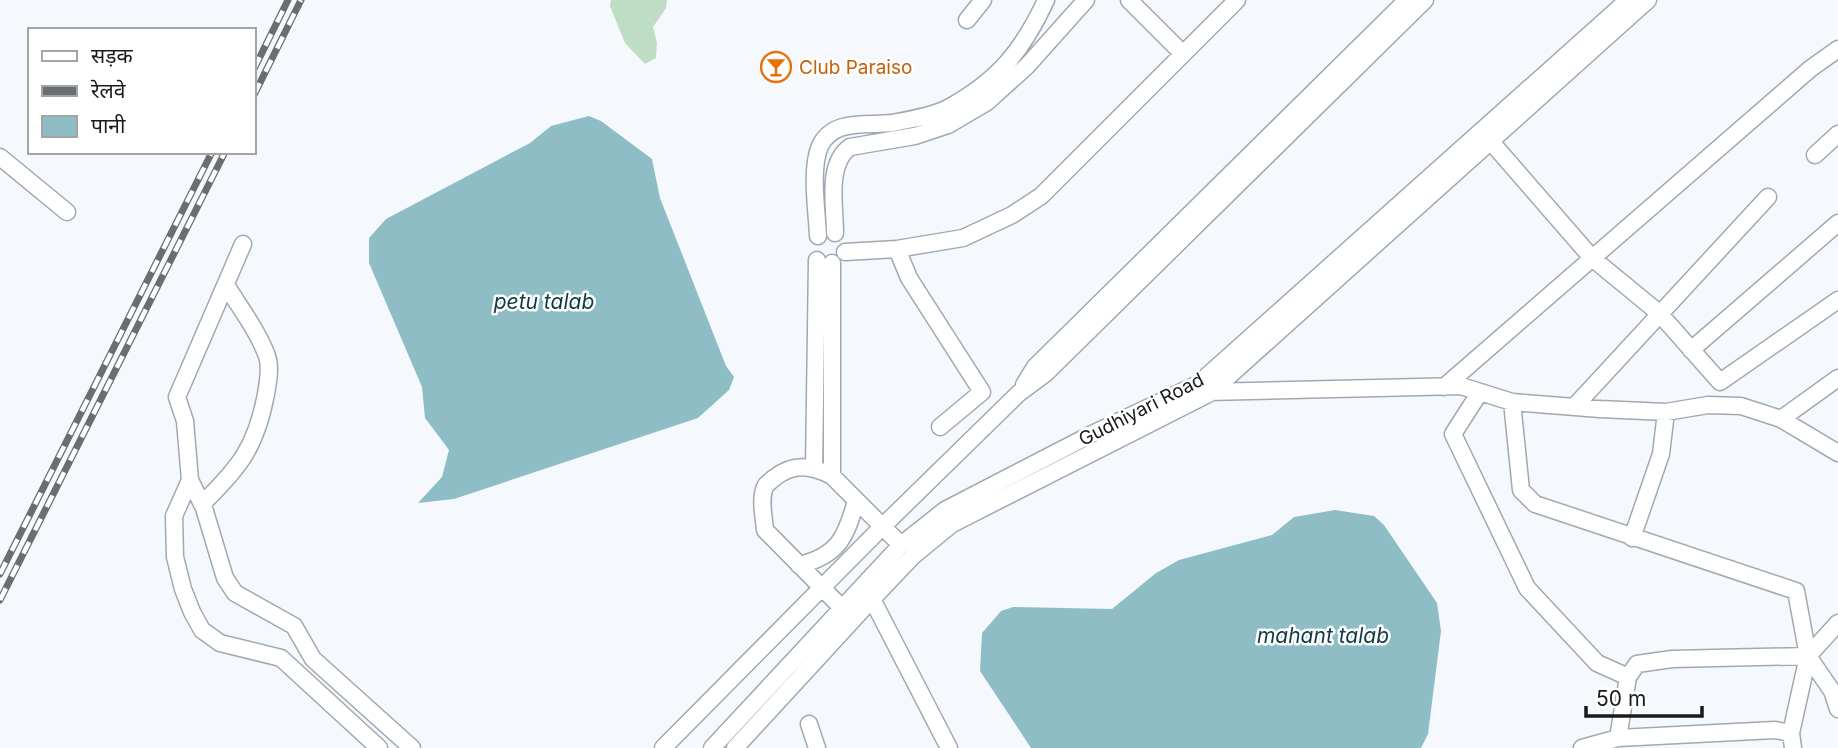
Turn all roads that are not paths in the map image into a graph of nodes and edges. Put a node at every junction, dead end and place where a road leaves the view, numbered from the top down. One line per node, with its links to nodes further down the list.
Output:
1 (983, 0): 10 (street)
2 (1045, 0): 13 (street)
3 (1086, 0): 13 (street)
4 (1129, 0): 12 (street)
5 (1237, 0): 12 (street)
6 (1407, 0): 36 (street)
7 (1425, 0): 36 (street)
8 (1628, 0): 15 (street, Gudhiyari Road)
9 (1648, 0): 15 (street, Gudhiyari Road)
10 (967, 20)
11 (1838, 49): 25 (street)
12 (1182, 53): 24 (street)
13 (992, 89): 21 (street); 22 (street)
14 (1838, 134): 16 (street)
15 (1486, 137): 25 (street); 34 (street, Gudhiyari Road)
16 (1815, 155)
17 (0, 157): 19 (street)
18 (1768, 197): 29 (street)
19 (67, 212)
20 (1838, 223): 30 (street)
21 (835, 233): 22 (street); 26 (street)
22 (818, 236): 26 (street)
23 (243, 244): 27 (street)
24 (897, 249): 26 (street); 42 (street)
25 (1592, 258): 29 (street); 33 (street)
26 (831, 259): 44 (street); 45 (street)
27 (226, 285): 46 (street); 48 (street)
28 (1838, 300): 32 (street)
29 (1658, 313): 30 (street); 39 (street)
30 (1691, 350): 32 (street)
31 (1838, 377): 41 (street)
32 (1720, 382): 38 (street)
33 (1444, 387): 34 (street); 35 (street)
34 (1204, 388): 51 (street, Gudhiyari Road); 54 (street, Gudhiyari Road)
35 (1480, 392): 37 (street); 58 (street)
36 (1019, 393): 49 (street)
37 (1512, 402): 39 (street); 50 (street)
38 (1741, 406): 40 (street); 41 (street)
39 (1574, 407): 40 (street)
40 (1666, 412): 50 (street)
41 (1781, 419): 43 (street)
42 (940, 427)
43 (1838, 453)
44 (814, 468): 45 (street); 52 (street)
45 (832, 476): 47 (street)
46 (190, 480): 48 (street); 63 (street)
47 (856, 500): 49 (street); 52 (street)
48 (202, 504): 64 (street)
49 (882, 527): 51 (street); 53 (street)
50 (1632, 538): 57 (street)
51 (901, 545): 55 (street, Gudhiyari Road)
52 (799, 565): 53 (street)
53 (822, 587): 55 (street); 65 (street)
54 (872, 599): 67 (street, Gudhiyari Road); 69 (street)
55 (841, 607): 66 (street, Gudhiyari Road)
56 (1838, 623): 57 (street)
57 (1808, 656): 58 (street); 59 (street); 62 (street)
58 (1628, 677): 61 (street)
59 (1838, 709)
60 (809, 724): 68 (street)
61 (1618, 738): 62 (street); 70 (street)
62 (1792, 740)
63 (379, 748)
64 (412, 748)
65 (663, 748)
66 (712, 748)
67 (735, 748)
68 (817, 748)
69 (949, 748)
70 (1582, 748)

